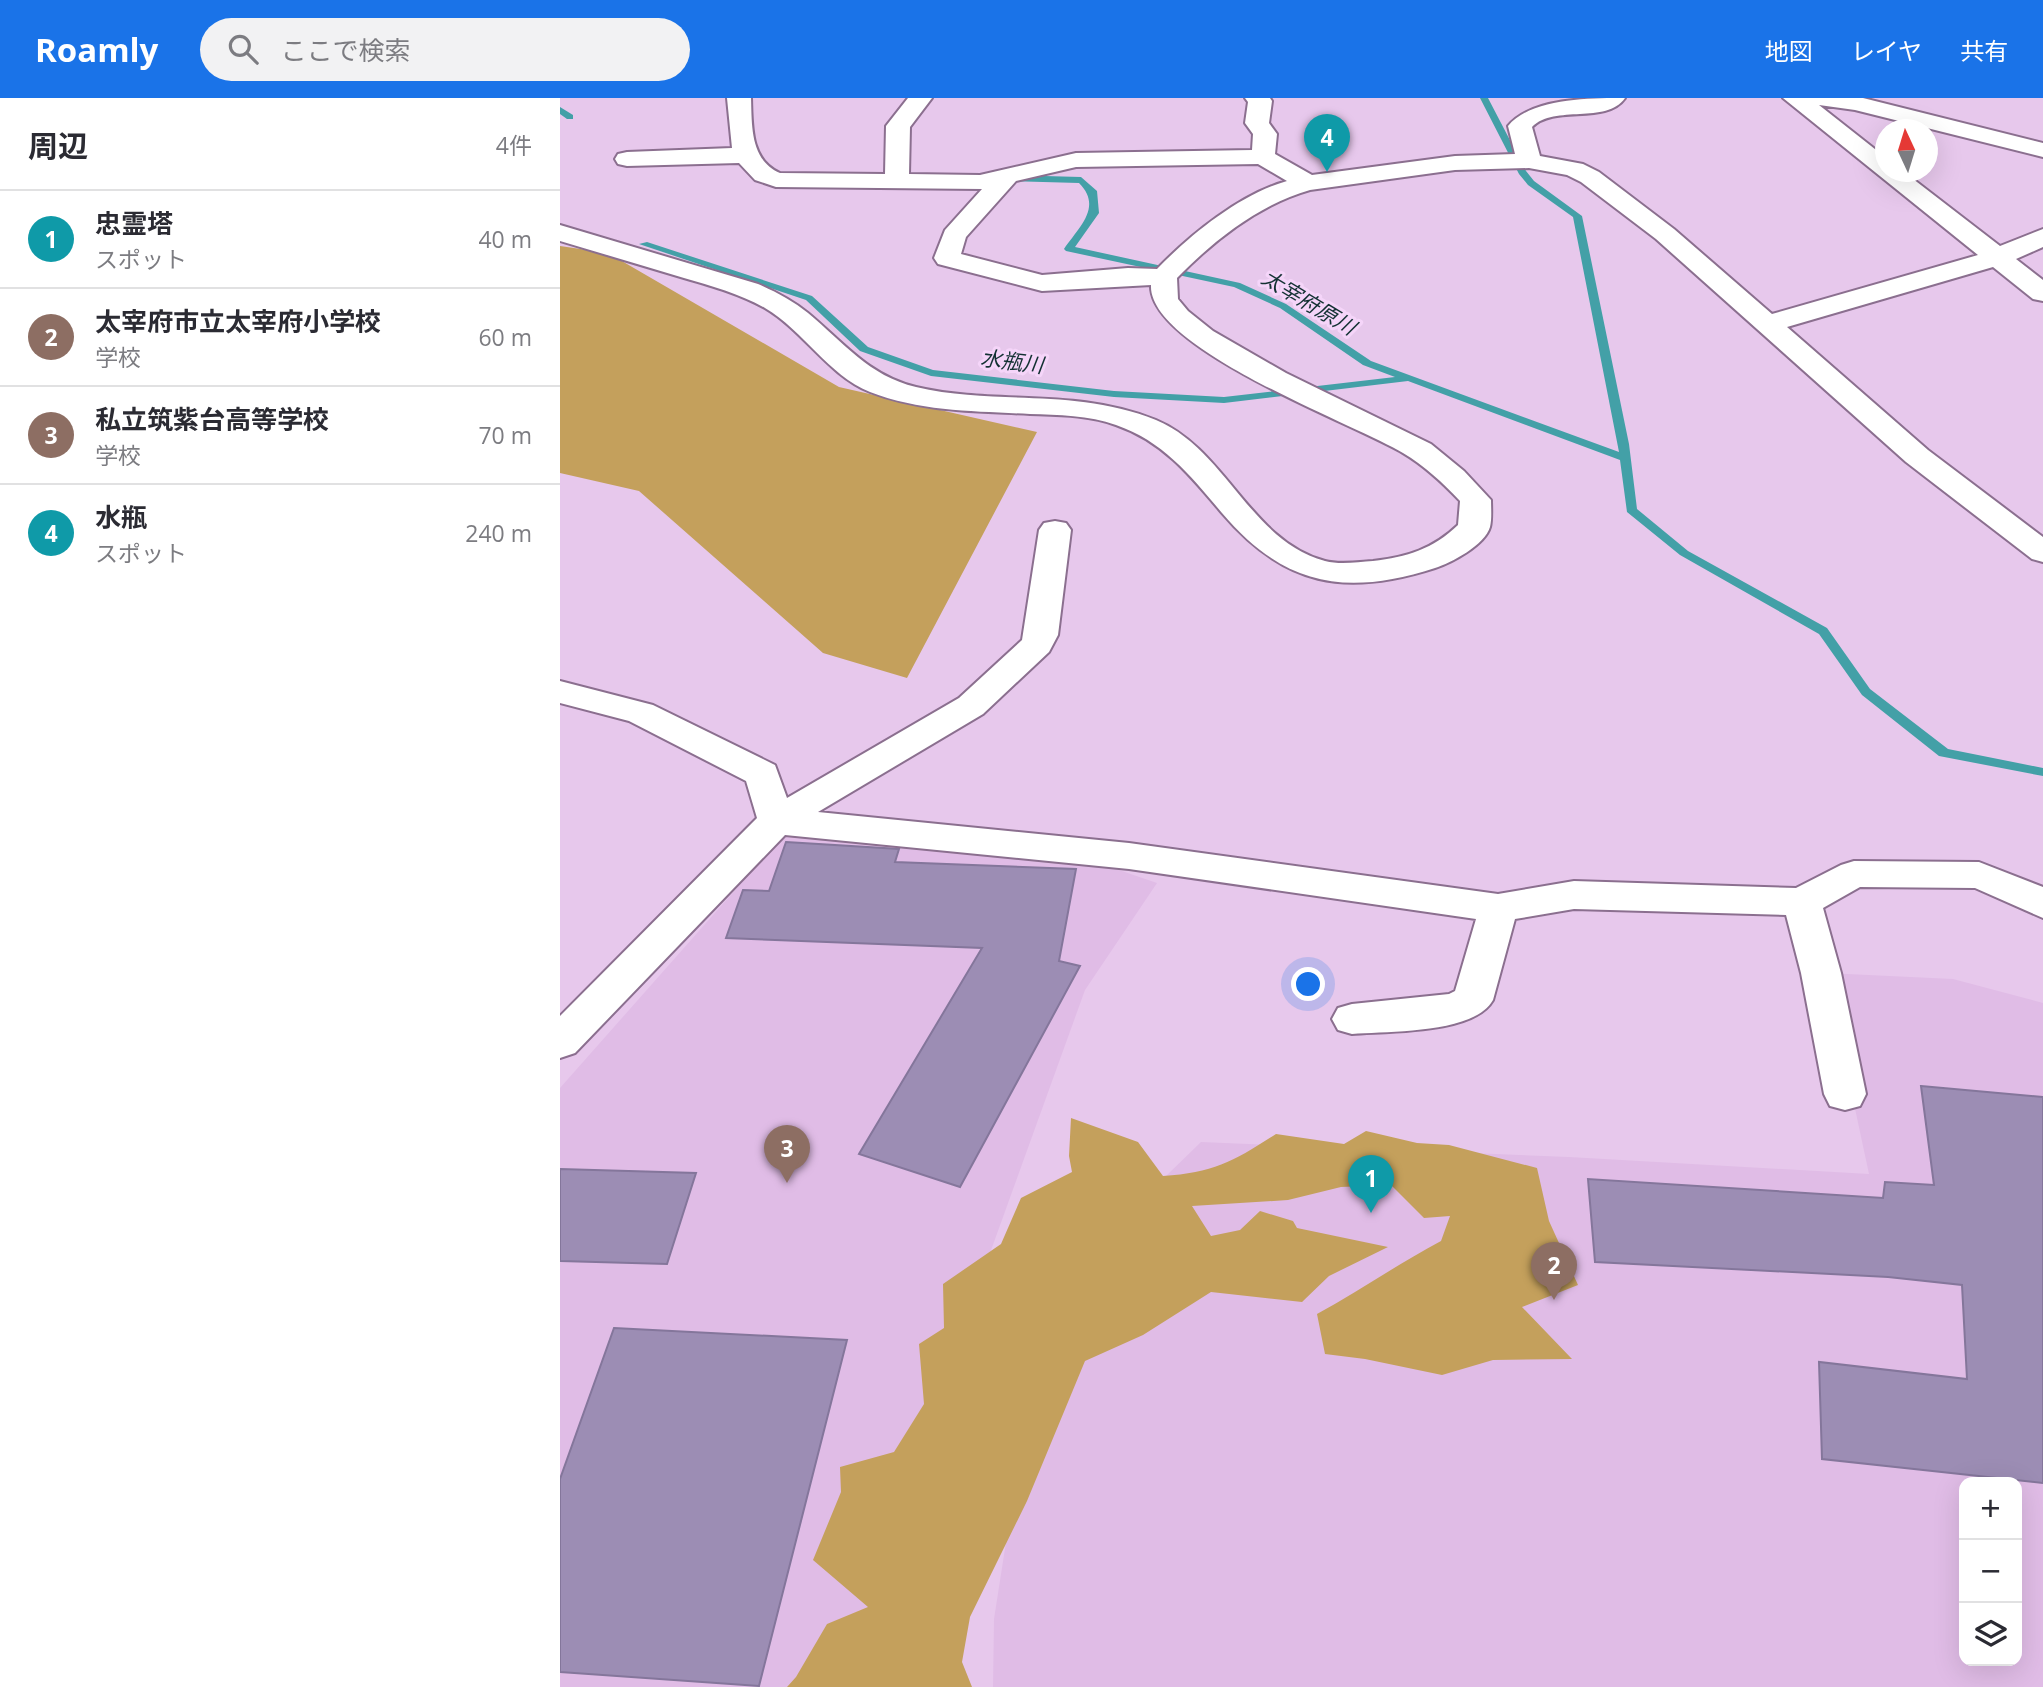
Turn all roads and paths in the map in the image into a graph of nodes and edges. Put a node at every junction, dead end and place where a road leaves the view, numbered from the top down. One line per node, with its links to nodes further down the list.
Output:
1 (739, 98): 8 (street)
2 (920, 98): 14 (street)
3 (1257, 98): 9 (street)
4 (1613, 98): 11 (street)
5 (1795, 98): 12 (street)
6 (1818, 98): 7 (street)
7 (2043, 150)
8 (746, 155): 10 (street); 14 (street)
9 (1264, 157): 13 (street); 16 (street)
10 (627, 159)
11 (1530, 161): 16 (street); 22 (street)
12 (1875, 161)
13 (1008, 175): 14 (street); 20 (street)
14 (897, 181)
15 (1902, 182): 19 (street)
16 (1308, 183): 20 (street)
17 (560, 233): 20 (street)
18 (2043, 237): 19 (street)
19 (1998, 257): 21 (street); 22 (street)
20 (1164, 277)
21 (2043, 293)
22 (1766, 324): 24 (street)
23 (1055, 530): 26 (street)
24 (2043, 552)
25 (560, 692): 26 (street)
26 (776, 821): 29 (street); 31 (street)
27 (1802, 901): 28 (street); 29 (street); 32 (street)
28 (2043, 904)
29 (1498, 908): 30 (street)
30 (1352, 1018)
31 (560, 1042)
32 (1845, 1094)

